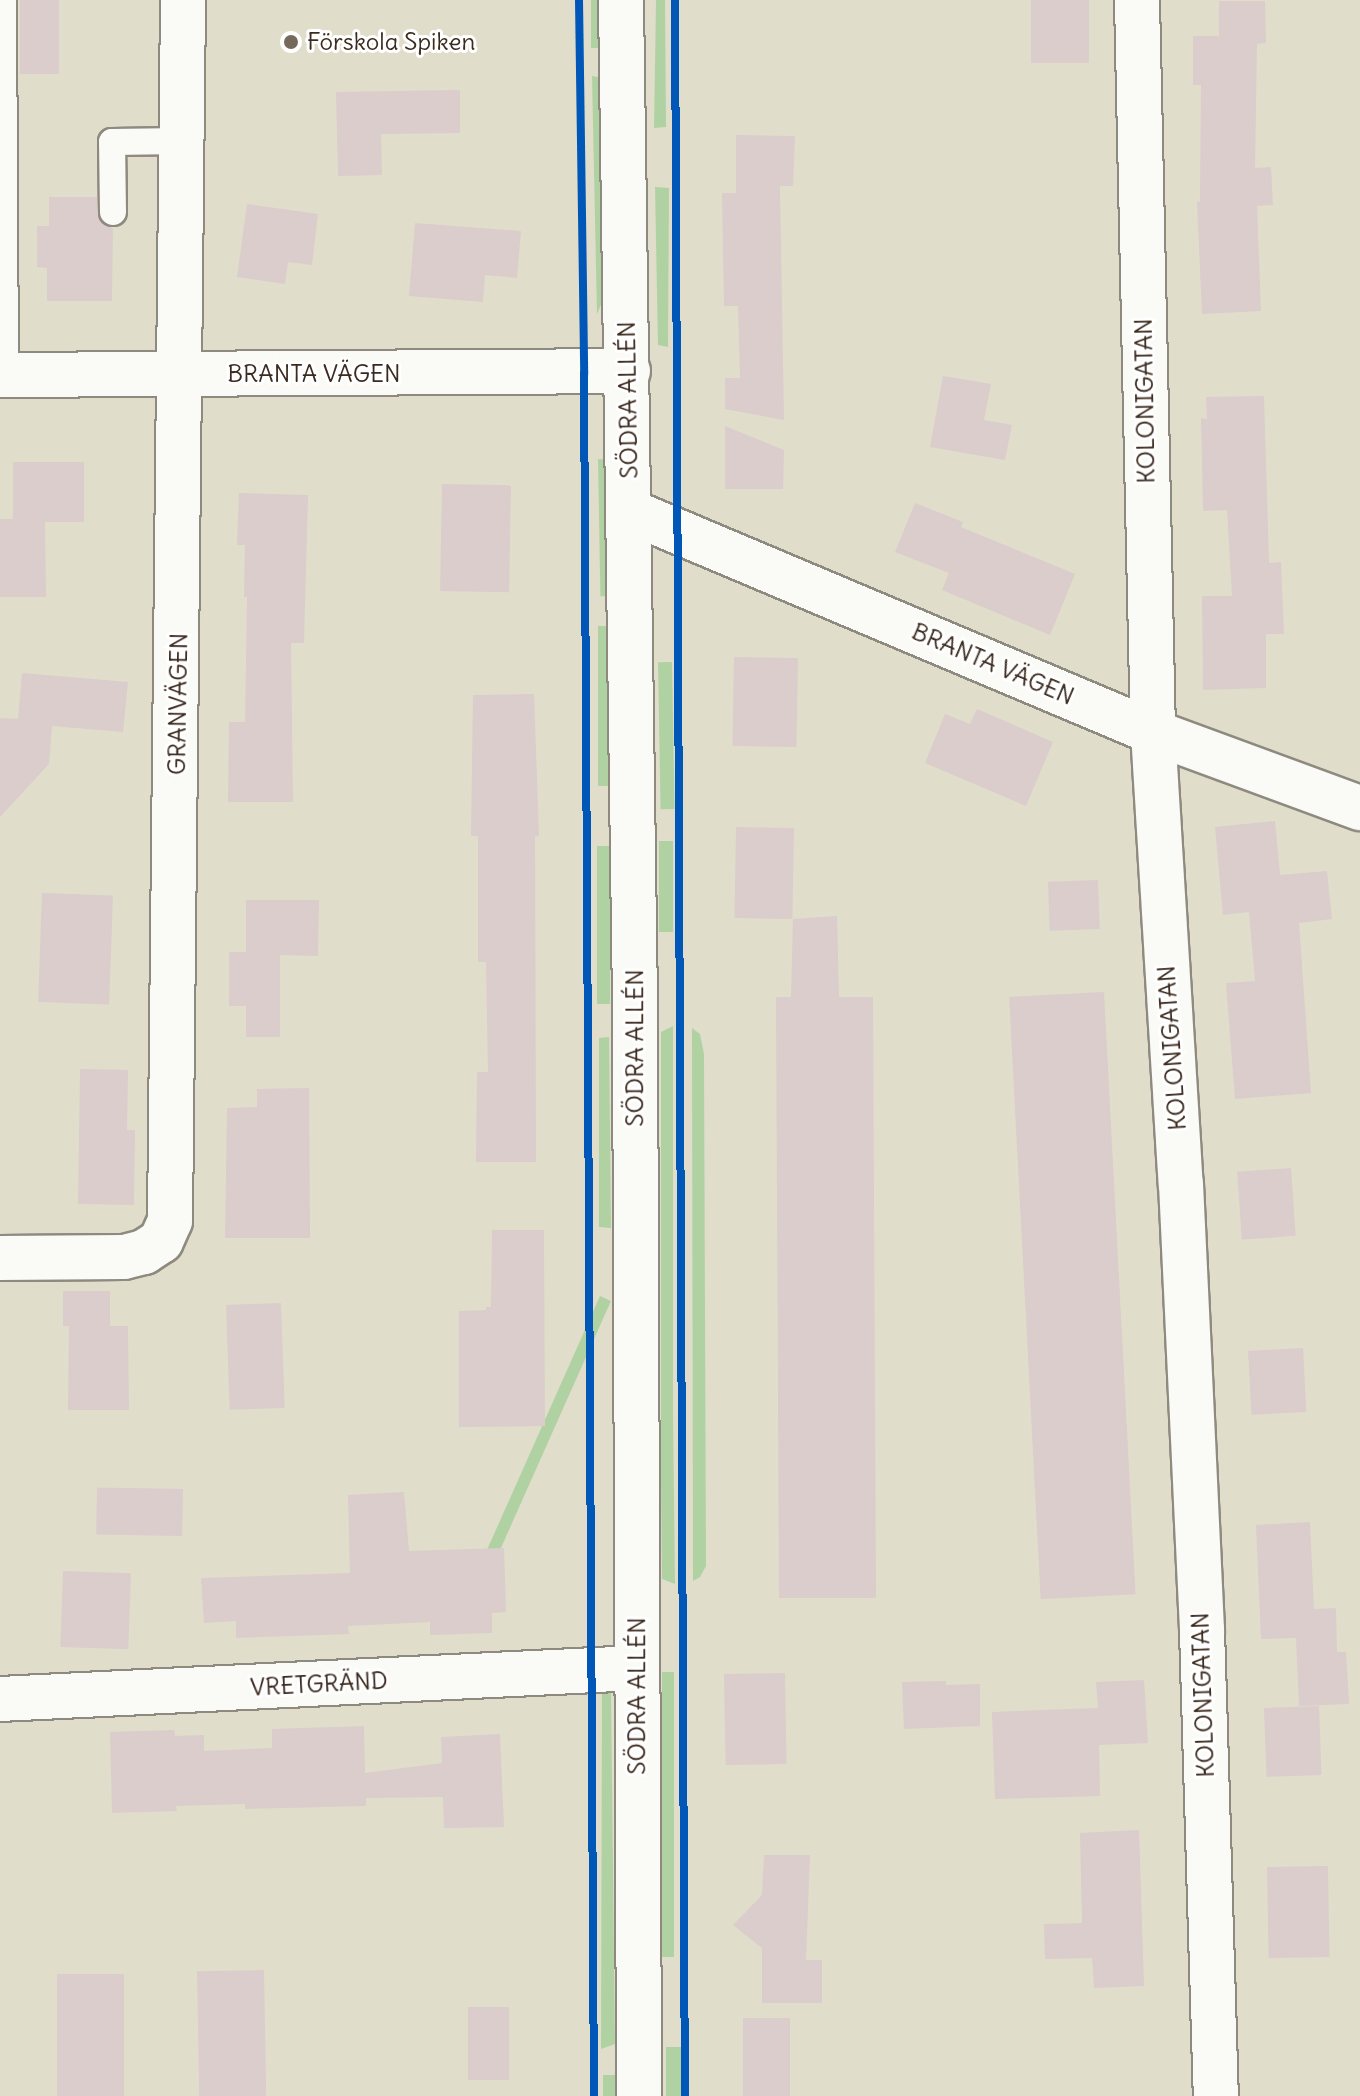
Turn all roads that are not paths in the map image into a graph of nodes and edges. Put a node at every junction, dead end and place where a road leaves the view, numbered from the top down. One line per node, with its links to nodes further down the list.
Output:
1 (3, 0): 9 (lane)
2 (183, 0): 5 (street, GRANVÄGEN)
3 (621, 0): 7 (street, SÖDRA ALLÉN)
4 (1137, 0): 11 (street, KOLONIGATAN)
5 (181, 141): 6 (lane); 8 (street, GRANVÄGEN)
6 (113, 212)
7 (628, 371): 8 (street, BRANTA VÄGEN); 10 (street, SÖDRA ALLÉN)
8 (181, 374): 9 (street, BRANTA VÄGEN); 13 (street, GRANVÄGEN)
9 (2, 375)
10 (629, 511): 11 (street, BRANTA VÄGEN); 14 (street, SÖDRA ALLÉN)
11 (1153, 732): 12 (street, BRANTA VÄGEN); 17 (street, KOLONIGATAN)
12 (1360, 808)
13 (0, 1258)
14 (637, 1668): 15 (street, VRETGRÄND); 16 (street, SÖDRA ALLÉN)
15 (0, 1699)
16 (639, 2096)
17 (1216, 2096)

